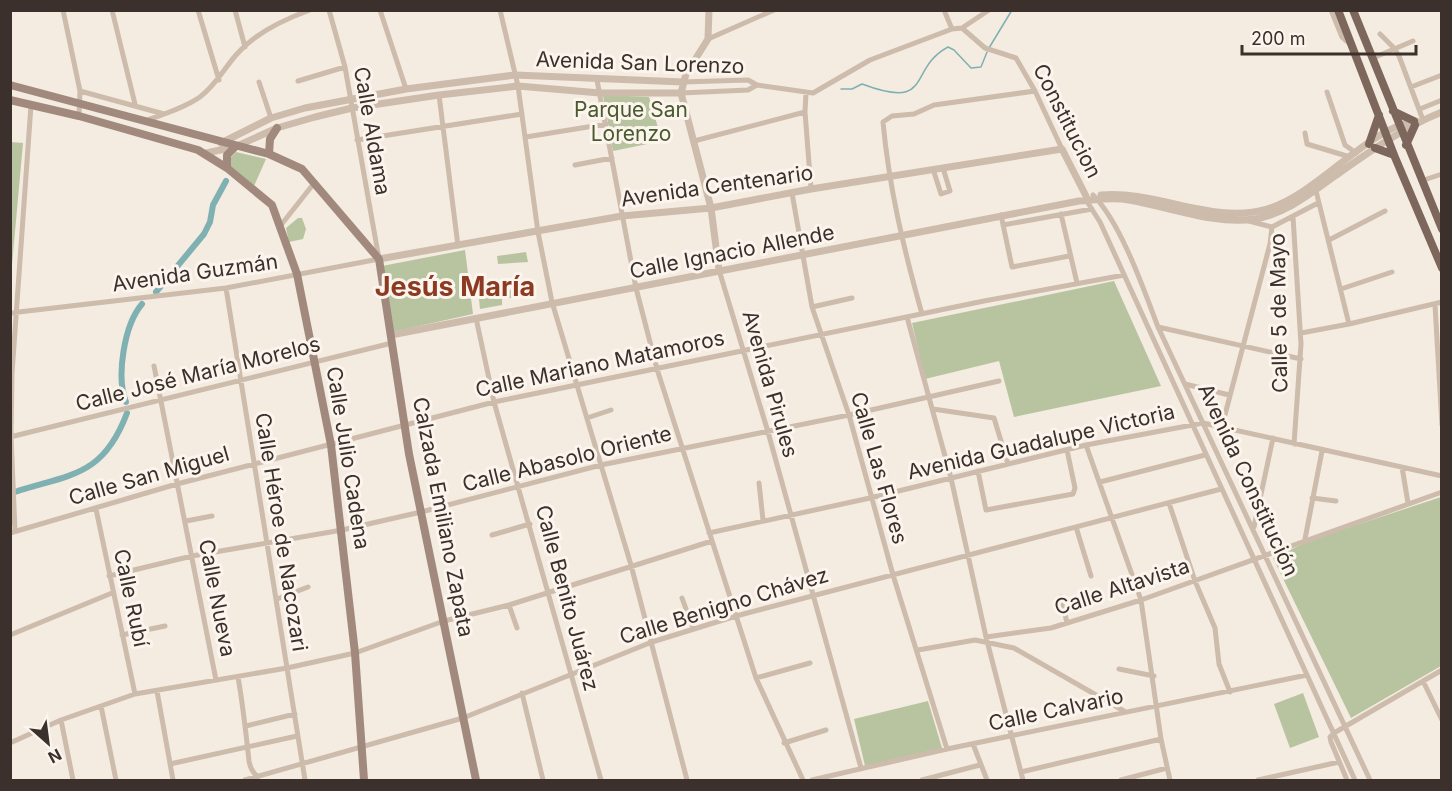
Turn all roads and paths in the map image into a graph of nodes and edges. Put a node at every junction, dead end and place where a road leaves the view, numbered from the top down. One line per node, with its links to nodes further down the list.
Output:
1 (63, 10): 38 (street)
2 (112, 10): 50 (street)
3 (198, 10): 28 (street)
4 (235, 10): 22 (street)
5 (310, 10): 22 (street)
6 (329, 10): 25 (street, Calle Aldama)
7 (380, 10): 37 (street)
8 (500, 10): 26 (street)
9 (709, 10): 19 (street)
10 (774, 10): 19 (street)
11 (944, 10): 17 (street)
12 (989, 10): 16 (street)
13 (1331, 10): 21 (street)
14 (1338, 10): 21 (main road)
15 (1353, 10): 24 (main road)
16 (962, 28): 17 (street); 39 (street, Constitucion)
17 (952, 29): 43 (street)
18 (1380, 34): 23 (street)
19 (708, 39): 32 (street, Avenida Pirules)
20 (1413, 41): 23 (street)
21 (1351, 44): 58 (main road)
22 (245, 47): 28 (street)
23 (1394, 48): 24 (street); 36 (street)
24 (1373, 57): 53 (main road)
25 (345, 67): 30 (street); 45 (street, Calle Aldama)
26 (515, 75): 29 (street, Avenida San Lorenzo); 35 (street); 37 (street, Avenida San Lorenzo)
27 (1442, 75): 36 (street)
28 (219, 80): 56 (street)
29 (597, 80): 32 (street, Avenida San Lorenzo); 41 (street)
30 (298, 81)
31 (259, 82): 60 (street)
32 (683, 82): 34 (street, Avenida San Lorenzo); 42 (street, Avenida Pirules)
33 (10, 84): 48 (main road)
34 (757, 85): 42 (street, Avenida San Lorenzo); 43 (street)
35 (518, 86): 41 (street, Avenida San Lorenzo); 44 (street, Avenida San Lorenzo); 57 (street)
36 (1412, 87): 52 (street)
37 (406, 89): 45 (street, Avenida San Lorenzo)
38 (80, 91): 48 (street); 50 (street)
39 (1035, 91): 77 (street, Constitucion); 88 (street)
40 (1327, 92): 80 (street)
41 (600, 93): 42 (street, Avenida San Lorenzo); 63 (street)
42 (681, 93): 72 (street, Avenida Pirules)
43 (806, 93): 54 (street)
44 (439, 95): 51 (street, Avenida San Lorenzo); 64 (street)
45 (350, 98): 51 (street, Calle Aldama); 60 (street, Avenida San Lorenzo)
46 (10, 100): 49 (main road, Calle Julio Cadena)
47 (1442, 100): 52 (street)
48 (81, 102): 59 (street); 61 (main road)
49 (32, 105): 59 (main road, Calle Julio Cadena); 129 (street)
50 (135, 105): 56 (street)
51 (352, 108): 65 (street, Avenida San Lorenzo); 71 (street, Calle Aldama)
52 (1420, 109): 62 (street)
53 (1393, 111): 62 (main road); 66 (main road)
54 (805, 112): 72 (street); 91 (street)
55 (1442, 112): 62 (street)
56 (164, 114): 61 (street)
57 (522, 114): 64 (street); 68 (street)
58 (1379, 115): 69 (main road); 75 (main road)
59 (79, 116): 78 (main road, Calle Julio Cadena)
60 (271, 118): 73 (street, Avenida San Lorenzo)
61 (144, 121): 70 (main road)
62 (1418, 122): 66 (street); 74 (main road)
63 (606, 124): 68 (street); 82 (street)
64 (442, 126): 71 (street); 112 (street)
65 (277, 128): 76 (street, Avenida San Lorenzo); 79 (main road)
66 (1401, 130): 69 (street); 74 (main road)
67 (1305, 133): 80 (street)
68 (526, 137): 109 (street)
69 (1387, 138): 75 (street); 81 (main road)
70 (206, 139): 73 (main road); 78 (main road)
71 (357, 140): 115 (street, Calle Aldama)
72 (694, 141): 96 (street, Avenida Pirules)
73 (221, 143): 76 (main road)
74 (1406, 145): 89 (main road)
75 (1372, 146): 80 (street); 81 (main road); 92 (street)
76 (235, 147): 78 (street, Avenida San Lorenzo); 79 (main road); 84 (main road)
77 (1062, 149): 85 (street, Avenida Centenario); 94 (street, Constitucion)
78 (202, 151): 84 (main road, Calle Julio Cadena)
79 (269, 154): 90 (main road)
80 (1353, 155): 94 (street)
81 (1394, 155): 116 (main road)
82 (612, 158): 83 (street); 102 (street)
83 (575, 165)
84 (227, 168): 105 (main road, Calle Julio Cadena)
85 (943, 168): 86 (street, Avenida Centenario); 86 (street)
86 (933, 169): 88 (street, Avenida Centenario)
87 (1442, 174): 89 (street)
88 (888, 176): 91 (street, Avenida Centenario); 110 (street)
89 (1421, 181): 101 (main road)
90 (315, 182): 105 (street); 115 (main road)
91 (811, 189): 93 (street, Avenida Centenario)
92 (1316, 191): 95 (street); 104 (street)
93 (792, 193): 96 (street, Avenida Centenario); 113 (street, Calle Las Flores)
94 (1088, 198): 97 (street, Avenida Constitución); 100 (street, Calle Ignacio Allende); 104 (street); 134 (street, Avenida Constitución)
95 (1318, 203): 103 (street); 111 (street)
96 (711, 208): 102 (street, Avenida Centenario); 117 (street, Avenida Pirules)
97 (1092, 208): 99 (street); 120 (street, Avenida Constitución)
98 (1385, 211): 111 (street)
99 (1061, 214): 106 (street); 114 (street)
100 (1001, 215): 106 (street); 110 (street, Calle Ignacio Allende)
101 (1439, 215): 108 (main road)
102 (622, 216): 109 (street, Avenida Centenario); 123 (street)
103 (1293, 217): 107 (street); 135 (street, Calle 5 de Mayo)
104 (1246, 220): 107 (street)
105 (281, 225): 119 (main road, Calle Julio Cadena)
106 (1003, 225): 114 (street)
107 (1272, 227): 138 (street)
108 (1442, 229)
109 (538, 232): 112 (street, Avenida Centenario); 126 (street)
110 (900, 235): 113 (street, Calle Ignacio Allende); 130 (street)
111 (1329, 240): 124 (street)
112 (458, 246): 115 (street, Avenida Centenario)
113 (802, 255): 117 (street, Calle Ignacio Allende); 128 (street, Calle Las Flores)
114 (1069, 256): 121 (street)
115 (379, 259): 119 (street, Avenida Guzmán); 137 (main road, Calzada Emiliano Zapata)
116 (1442, 268)
117 (719, 270): 123 (street, Calle Ignacio Allende); 139 (street, Avenida Pirules)
118 (1392, 272): 124 (street)
119 (297, 274): 122 (street, Avenida Guzmán); 141 (main road, Calle Julio Cadena)
120 (1124, 274): 121 (street, Calle Mariano Matamoros); 158 (street, Avenida Constitución)
121 (1077, 283): 130 (street, Calle Mariano Matamoros)
122 (226, 288): 129 (street, Avenida Guzmán); 144 (street, Calle Héroe de Nacozari)
123 (636, 288): 126 (street, Calle Ignacio Allende); 143 (street)
124 (1341, 290): 133 (street)
125 (852, 298): 128 (street)
126 (552, 302): 132 (street, Calle Ignacio Allende); 146 (street)
127 (1438, 303): 133 (street); 150 (street)
128 (812, 307): 136 (street, Calle Las Flores)
129 (13, 313): 163 (street)
130 (922, 314): 131 (street, Calle Mariano Matamoros)
131 (907, 317): 136 (street, Calle Mariano Matamoros); 149 (street)
132 (476, 318): 137 (street, Calle Ignacio Allende); 152 (street, Calle Benito Juárez)
133 (1349, 324): 135 (street)
134 (1158, 327): 138 (street); 147 (street, Avenida Constitución)
135 (1301, 333): 140 (street, Calle 5 de Mayo)
136 (823, 336): 139 (street, Calle Mariano Matamoros); 155 (street, Calle Las Flores)
137 (392, 339): 141 (street, Calle José María Morelos); 161 (main road, Calzada Emiliano Zapata)
138 (1241, 347): 140 (street); 148 (street)
139 (744, 350): 143 (street, Calle Mariano Matamoros); 162 (street, Avenida Pirules)
140 (1301, 359): 165 (street, Calle 5 de Mayo)
141 (314, 363): 144 (street, Calle José María Morelos); 166 (main road, Calle Julio Cadena)
142 (154, 366): 151 (street, Calle Nueva)
143 (657, 369): 146 (street, Calle Mariano Matamoros); 168 (street)
144 (240, 381): 151 (street, Calle José María Morelos); 172 (street, Calle Héroe de Nacozari)
145 (999, 381): 149 (street, Calle Abasolo Oriente)
146 (577, 384): 152 (street, Calle Mariano Matamoros); 156 (street)
147 (1185, 384): 148 (street); 157 (street, Avenida Constitución)
148 (1229, 395): 160 (street)
149 (928, 396): 153 (street); 155 (street, Calle Abasolo Oriente)
150 (1440, 399): 159 (street)
151 (161, 401): 163 (street, Calle José María Morelos); 181 (street, Calle Nueva)
152 (494, 402): 161 (street, Calle Mariano Matamoros); 182 (street, Calle Benito Juárez)
153 (933, 409): 173 (street); 178 (street)
154 (611, 410): 156 (street)
155 (849, 415): 162 (street, Calle Abasolo Oriente); 185 (street, Calle Las Flores)
156 (586, 418): 174 (street)
157 (1203, 423): 158 (street, Avenida Guadalupe Victoria); 160 (street, Avenida Guadalupe Victoria); 199 (street, Avenida Constitución)
158 (1191, 425): 167 (street, Avenida Guadalupe Victoria); 171 (street, Avenida Constitución)
159 (1442, 425)
160 (1222, 426): 164 (street, Avenida Guadalupe Victoria)
161 (406, 427): 166 (street, Calle Mariano Matamoros); 191 (main road, Calzada Emiliano Zapata)
162 (768, 432): 168 (street, Calle Abasolo Oriente); 192 (street, Avenida Pirules)
163 (11, 437): 201 (street)
164 (1273, 438): 165 (street, Avenida Guadalupe Victoria); 199 (street)
165 (1294, 444): 170 (street, Avenida Guadalupe Victoria)
166 (331, 445): 172 (street, Calle San Miguel); 200 (main road, Calle Julio Cadena)
167 (1086, 445): 169 (street, Avenida Guadalupe Victoria); 179 (street)
168 (682, 447): 174 (street, Calle Abasolo Oriente); 202 (street)
169 (1067, 450): 173 (street, Avenida Guadalupe Victoria); 176 (street)
170 (1322, 451): 175 (street, Avenida Guadalupe Victoria); 186 (street)
171 (1205, 454): 179 (street); 183 (street, Avenida Constitución)
172 (253, 464): 181 (street, Calle San Miguel); 206 (street, Calle Héroe de Nacozari)
173 (1008, 464): 176 (street, Avenida Guadalupe Victoria)
174 (601, 465): 182 (street, Calle Abasolo Oriente); 211 (street)
175 (1402, 467): 177 (street, Avenida Guadalupe Victoria); 189 (street)
176 (978, 471): 178 (street, Avenida Guadalupe Victoria)
177 (1442, 476)
178 (951, 478): 185 (street, Avenida Guadalupe Victoria); 208 (street)
179 (1100, 482): 194 (street)
180 (759, 483): 195 (street)
181 (177, 484): 190 (street, Calle San Miguel); 196 (street, Calle Nueva)
182 (519, 486): 191 (street, Calle Abasolo Oriente); 197 (street, Calle Benito Juárez)
183 (1221, 489): 188 (street, Calle Benigno Chávez); 210 (street, Avenida Constitución)
184 (1442, 492): 189 (street, Calle Altavista)
185 (870, 498): 192 (street, Avenida Guadalupe Victoria); 212 (street, Calle Las Flores)
186 (1312, 498): 187 (street); 204 (street)
187 (1336, 501)
188 (1169, 502): 194 (street, Calle Benigno Chávez); 215 (street)
189 (1408, 503): 204 (street, Calle Altavista)
190 (96, 509): 201 (street, Calle San Miguel); 213 (street, Calle Rubí)
191 (421, 512): 200 (street, Calle Abasolo Oriente); 226 (main road, Calzada Emiliano Zapata)
192 (790, 514): 195 (street, Avenida Guadalupe Victoria); 219 (street, Avenida Pirules)
193 (212, 516): 196 (street, Calle Nueva)
194 (1114, 517): 198 (street, Calle Benigno Chávez); 223 (street)
195 (763, 520): 202 (street, Avenida Guadalupe Victoria)
196 (186, 521): 209 (street, Calle Nueva)
197 (530, 524): 203 (street); 218 (street, Calle Benito Juárez)
198 (1076, 527): 208 (street, Calle Benigno Chávez); 214 (street)
199 (1253, 529): 207 (street, Avenida Constitución)
200 (342, 530): 206 (street, Calle Abasolo Oriente); 236 (main road, Calle Julio Cadena)
201 (13, 532)
202 (710, 533): 205 (street)
203 (492, 535)
204 (1305, 539): 207 (street, Calle Altavista)
205 (712, 542): 211 (street); 225 (street)
206 (266, 544): 209 (street, Calle Abasolo Oriente); 222 (street, Calle Héroe de Nacozari)
207 (1264, 554): 210 (street, Calle Altavista); 260 (street, Avenida Constitución)
208 (968, 555): 212 (street, Calle Benigno Chávez); 233 (street)
209 (192, 556): 213 (street, Calle Abasolo Oriente); 246 (street, Calle Nueva)
210 (1253, 559): 215 (street, Calle Altavista); 242 (street, Avenida Constitución)
211 (631, 565): 218 (street); 234 (street)
212 (893, 575): 219 (street, Calle Benigno Chávez); 235 (street, Calle Las Flores)
213 (109, 576): 217 (street, Calle Rubí)
214 (1091, 576)
215 (1195, 581): 223 (street, Calle Altavista); 249 (street)
216 (309, 587): 222 (street)
217 (112, 593): 231 (street); 232 (street, Calle Rubí)
218 (549, 593): 224 (street); 241 (street, Calle Benito Juárez)
219 (812, 596): 225 (street, Calle Benigno Chávez); 276 (street, Avenida Pirules)
220 (1061, 597): 227 (street)
221 (682, 598): 230 (street)
222 (277, 599): 238 (street, Calle Héroe de Nacozari)
223 (1141, 600): 227 (street, Calle Altavista); 243 (street)
224 (509, 605): 226 (street); 229 (street)
225 (735, 616): 230 (street, Calle Benigno Chávez); 245 (street)
226 (444, 621): 236 (street); 256 (main road, Calzada Emiliano Zapata)
227 (1067, 623): 233 (street, Calle Altavista)
228 (165, 626): 232 (street)
229 (517, 628)
230 (693, 628): 234 (street, Calle Benigno Chávez)
231 (10, 634)
232 (122, 635): 251 (street, Calle Rubí)
233 (986, 640): 235 (street); 254 (street); 264 (street)
234 (652, 642): 241 (street, Calle Benigno Chávez); 289 (street)
235 (918, 650): 271 (street, Calle Las Flores)
236 (355, 653): 238 (street); 269 (main road, Calle Julio Cadena)
237 (810, 663): 245 (street)
238 (287, 668): 244 (street); 255 (street, Calle Héroe de Nacozari)
239 (1119, 669): 243 (street)
240 (1442, 670): 247 (street)
241 (570, 674): 250 (street, Calle Benigno Chávez); 288 (street, Calle Benito Juárez)
242 (1307, 675): 249 (street, Calle Calvario); 262 (street, Avenida Constitución)
243 (1154, 676): 253 (street)
244 (238, 677): 246 (street); 259 (street, Calle Nueva)
245 (756, 678): 267 (street)
246 (216, 680): 248 (street)
247 (1423, 681): 258 (street); 260 (street)
248 (156, 691): 251 (street); 273 (street)
249 (1230, 692): 253 (street, Calle Calvario)
250 (522, 693): 256 (street, Calle Benigno Chávez); 287 (street)
251 (135, 694): 252 (street)
252 (101, 706): 257 (street); 281 (street)
253 (1157, 706): 254 (street, Calle Calvario); 265 (street)
254 (1124, 711): 264 (street, Calle Calvario)
255 (295, 714): 259 (street); 263 (street, Calle Héroe de Nacozari)
256 (463, 718): 269 (street, Calle Benigno Chávez); 286 (main road, Calzada Emiliano Zapata)
257 (61, 720): 266 (street); 280 (street)
258 (1442, 720)
259 (246, 726): 270 (street, Calle Nueva)
260 (1345, 726): 262 (street); 300 (street, Avenida Constitución)
261 (826, 730): 267 (street)
262 (1334, 733): 272 (street); 299 (street, Avenida Constitución)
263 (297, 736): 270 (street); 274 (street, Calle Héroe de Nacozari)
264 (1012, 736): 268 (street, Calle Calvario); 278 (street)
265 (1161, 739): 277 (street); 278 (street)
266 (10, 743)
267 (784, 743): 290 (street)
268 (973, 744): 271 (street, Calle Calvario); 275 (street)
269 (362, 746): 274 (street, Calle Benigno Chávez); 285 (main road, Calle Julio Cadena)
270 (250, 748): 273 (street); 279 (street, Calle Nueva)
271 (947, 749): 276 (street, Calle Calvario)
272 (1339, 762): 297 (street); 298 (street)
273 (170, 764): 282 (street)
274 (301, 764): 279 (street, Calle Benigno Chávez); 284 (street, Calle Héroe de Nacozari)
275 (980, 765): 292 (street); 293 (street)
276 (861, 768): 291 (street, Calle Calvario)
277 (1167, 768): 295 (street); 296 (street)
278 (1021, 772): 294 (street)
279 (258, 777): 283 (street, Calle Benigno Chávez)
280 (73, 780)
281 (116, 780)
282 (173, 780)
283 (245, 780)
284 (305, 780)
285 (364, 780)
286 (476, 780)
287 (543, 780)
288 (601, 780)
289 (687, 780)
290 (803, 780)
291 (812, 780)
292 (922, 780)
293 (987, 780)
294 (1023, 780)
295 (1121, 780)
296 (1170, 780)
297 (1258, 780)
298 (1347, 780)
299 (1355, 780)
300 (1370, 780)

